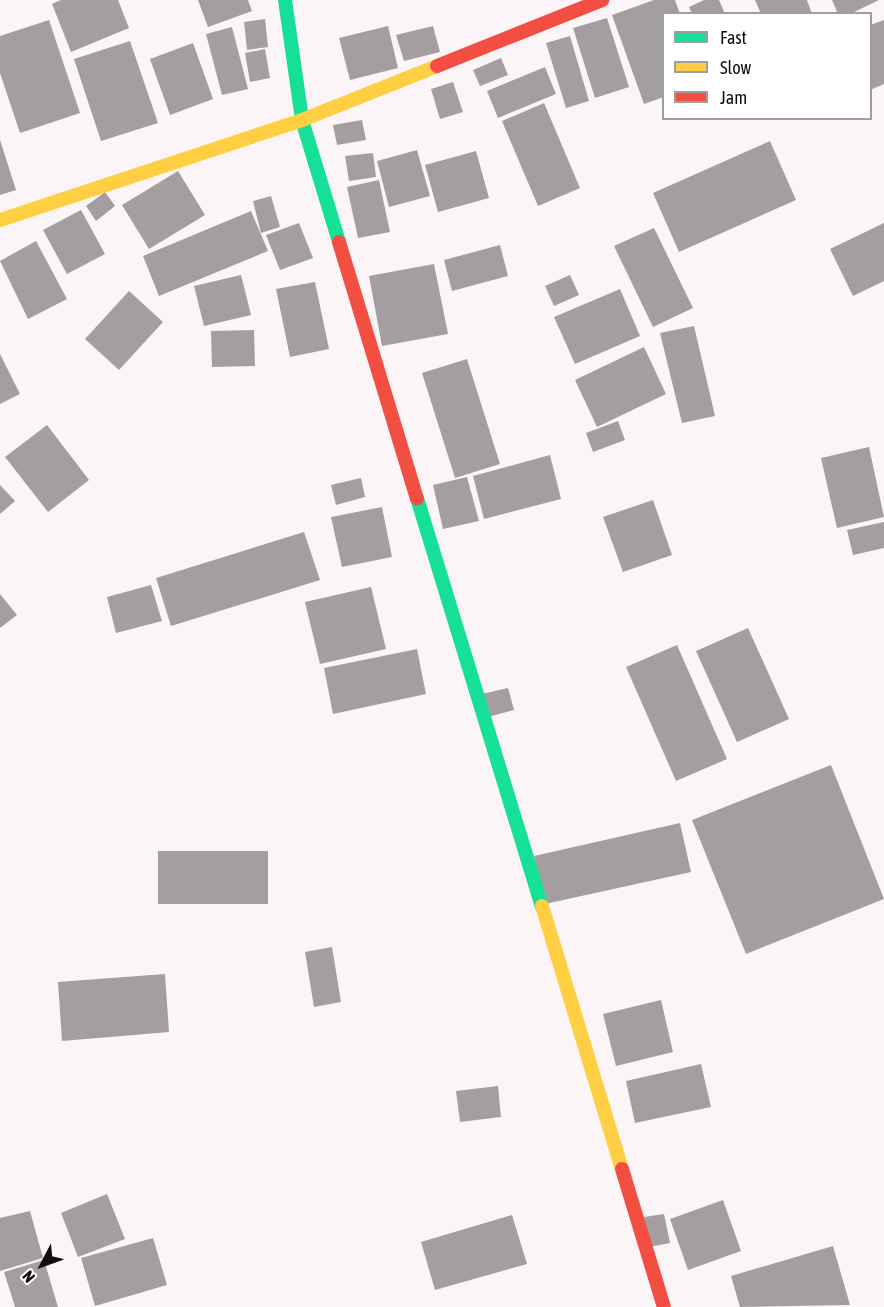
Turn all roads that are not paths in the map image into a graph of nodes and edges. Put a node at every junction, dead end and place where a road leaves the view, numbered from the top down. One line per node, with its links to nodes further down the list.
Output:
1 (285, 0): 3 (main road)
2 (602, 0): 3 (main road)
3 (302, 120): 4 (main road); 5 (main road)
4 (0, 220)
5 (664, 1307)

